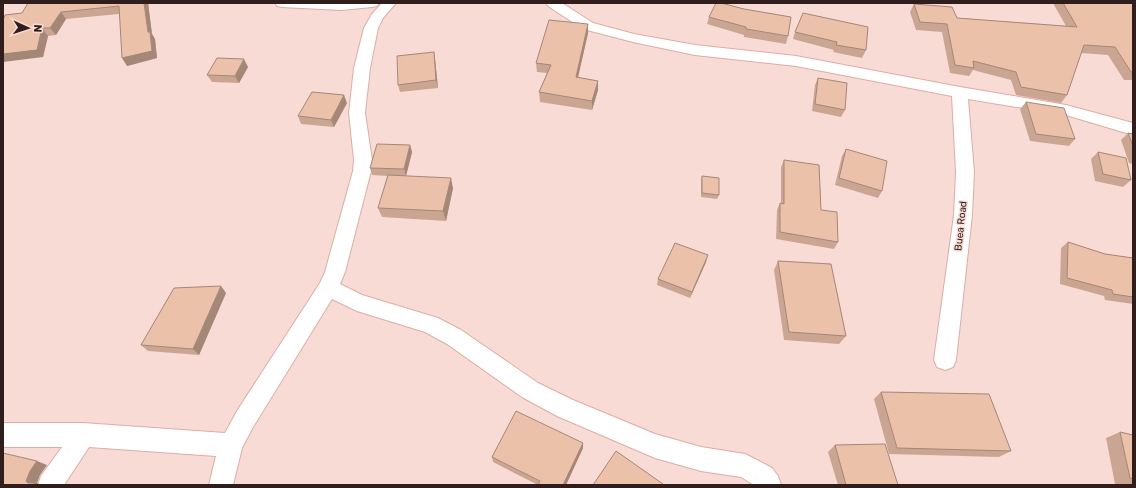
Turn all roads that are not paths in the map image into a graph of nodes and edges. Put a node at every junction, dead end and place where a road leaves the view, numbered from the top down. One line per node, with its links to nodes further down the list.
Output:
1 (282, 3): 2 (street)
2 (372, 3)
3 (389, 3): 7 (street)
4 (553, 3): 5 (street)
5 (960, 92): 6 (street); 8 (street, Buea Road)
6 (1133, 129)
7 (328, 288): 11 (street); 14 (street)
8 (945, 360)
9 (3, 435): 10 (street)
10 (83, 435): 11 (street); 12 (street)
11 (231, 445): 13 (street)
12 (50, 485)
13 (221, 485)
14 (769, 485)

